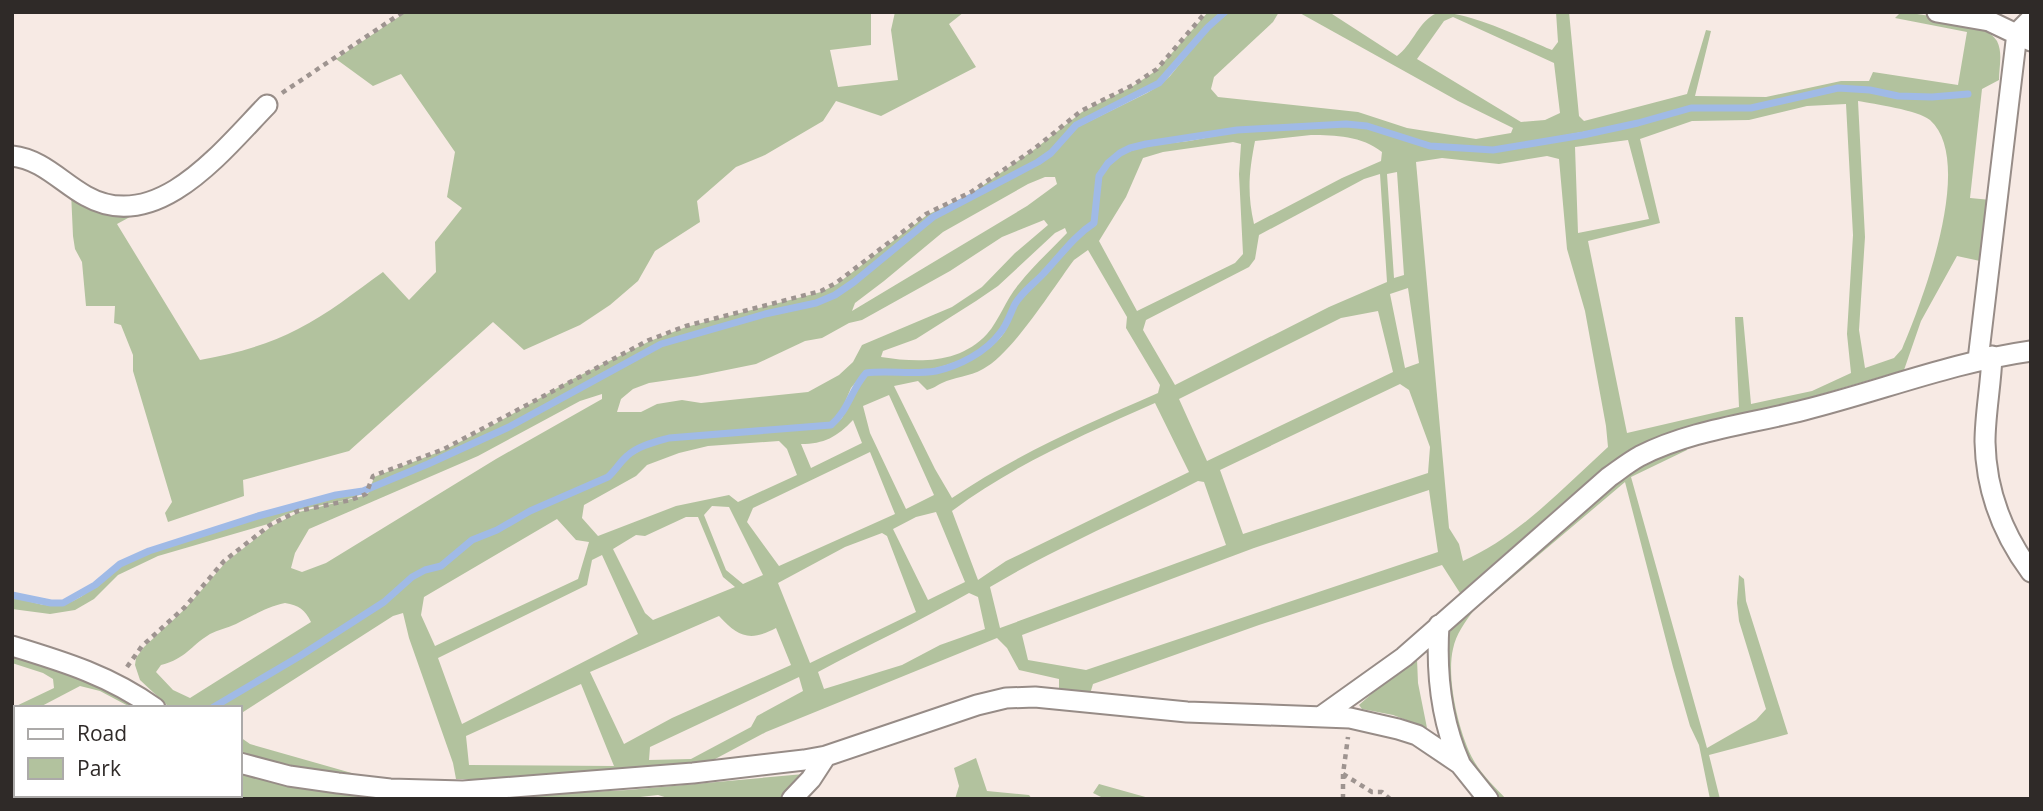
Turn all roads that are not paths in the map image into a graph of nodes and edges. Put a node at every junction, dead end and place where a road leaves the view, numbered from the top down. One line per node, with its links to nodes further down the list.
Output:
1 (1937, 12): 2 (street)
2 (2026, 31): 6 (street)
3 (267, 105): 4 (street)
4 (12, 156)
5 (2031, 351): 6 (street)
6 (1985, 358): 7 (street); 8 (street)
7 (2031, 572)
8 (1439, 625): 11 (street); 14 (street)
9 (12, 646): 10 (street)
10 (152, 706)
11 (1320, 717): 12 (street); 14 (street)
12 (826, 756): 13 (street); 15 (street)
13 (242, 764)
14 (1460, 764): 16 (street)
15 (792, 799)
16 (1488, 799)

